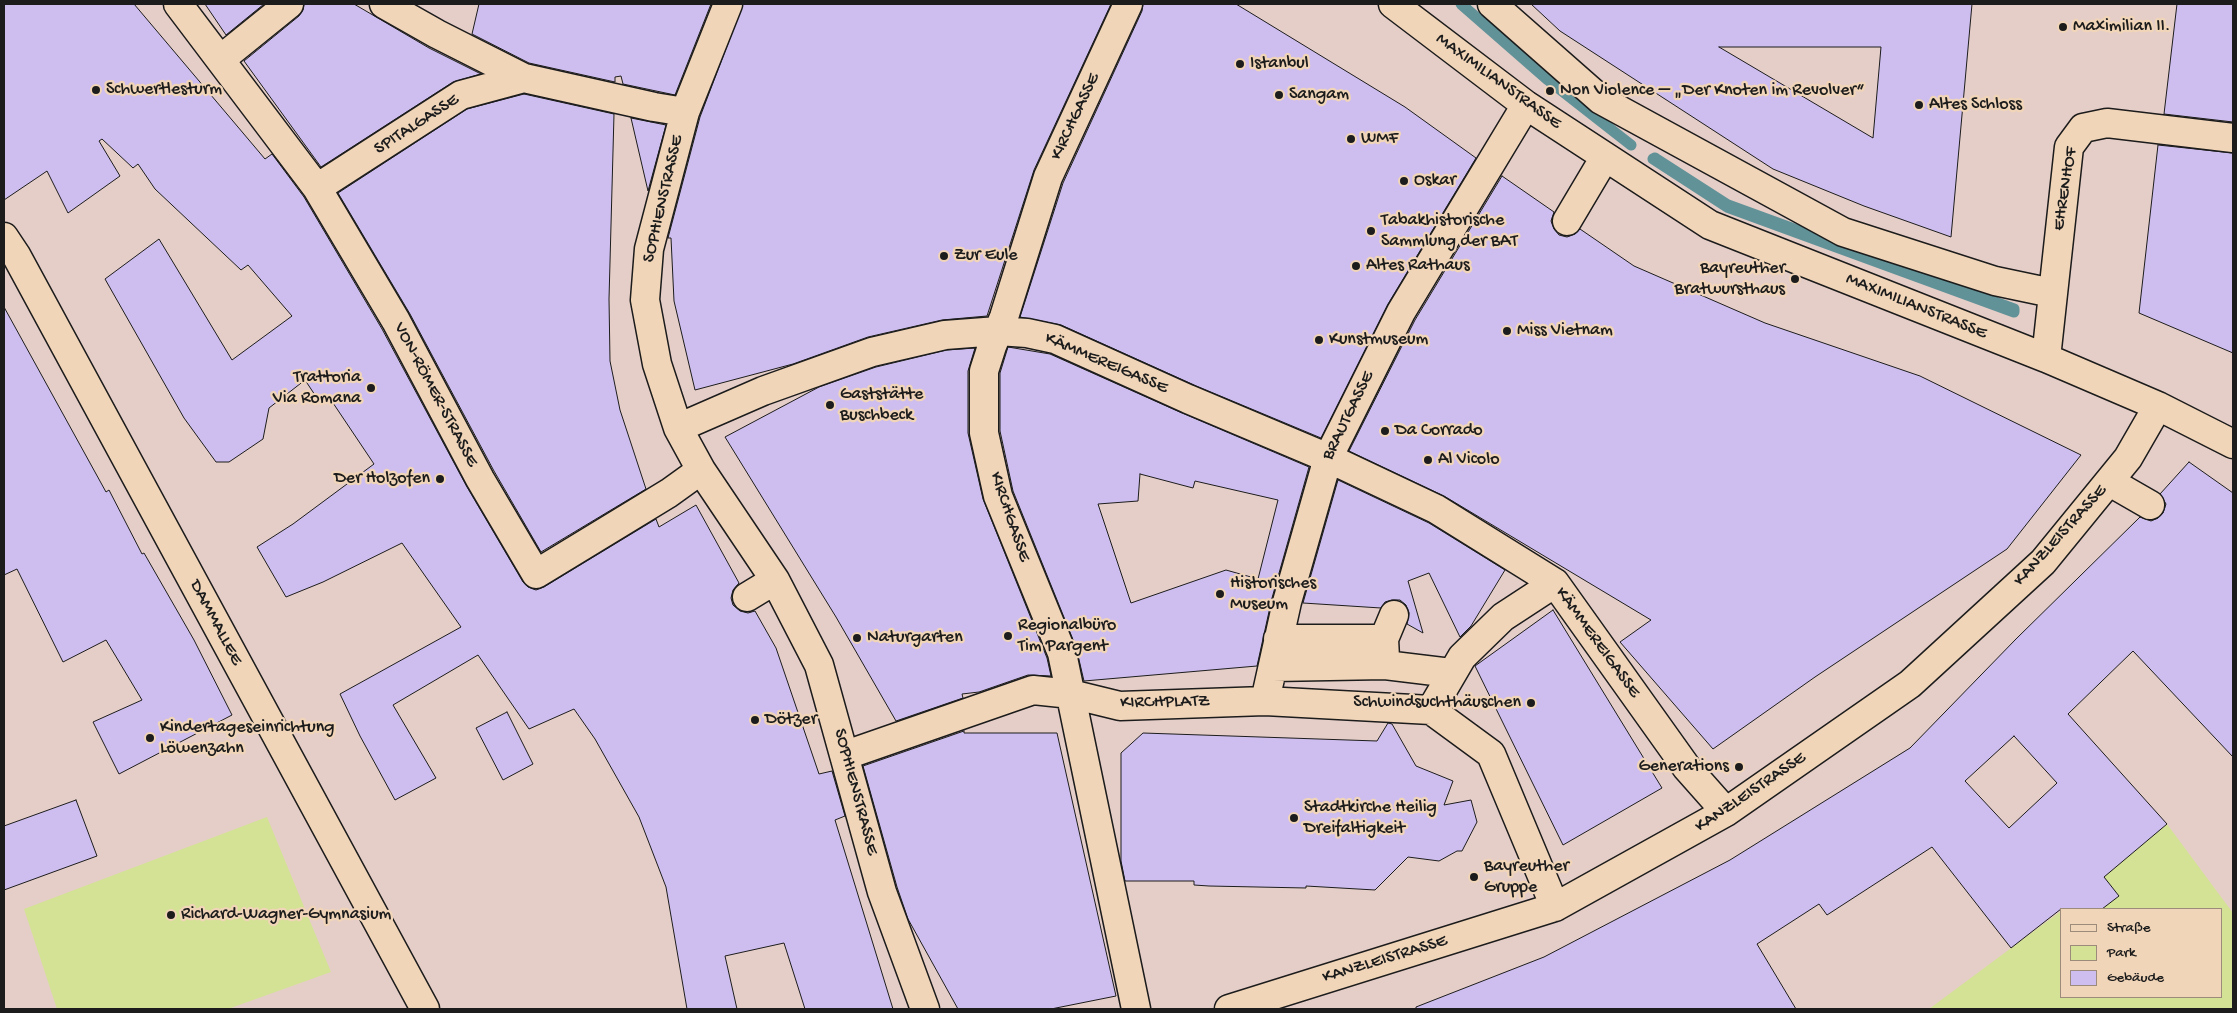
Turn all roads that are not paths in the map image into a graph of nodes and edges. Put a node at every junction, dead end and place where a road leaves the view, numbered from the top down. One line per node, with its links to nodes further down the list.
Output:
1 (178, 4): 8 (street, VON-RÖMER-STRASSE)
2 (384, 4): 9 (street, SPITALGASSE)
3 (728, 4): 11 (street, SOPHIENSTRASSE)
4 (1128, 4): 18 (street, KIRCHGASSE)
5 (1393, 4): 10 (street, MAXIMILIANSTRASSE)
6 (1492, 4): 17 (street)
7 (285, 6): 8 (street)
8 (220, 59): 14 (street, VON-RÖMER-STRASSE)
9 (524, 78): 11 (street, SPITALGASSE); 14 (street, SPITALGASSE)
10 (1526, 105): 13 (street, MAXIMILIANSTRASSE); 23 (street, BRAUTGASSE)
11 (685, 112): 21 (street, SOPHIENSTRASSE)
12 (2225, 137): 17 (street, EHRENHOF)
13 (1605, 157): 15 (street); 19 (street, MAXIMILIANSTRASSE)
14 (317, 188): 24 (street, VON-RÖMER-STRASSE)
15 (1567, 220)
16 (8, 252): 40 (street, DAMMALLEE)
17 (2052, 293): 19 (street, EHRENHOF)
18 (998, 331): 21 (street, KÄMMEREIGASSE); 23 (street, KÄMMEREIGASSE); 34 (street, KIRCHGASSE)
19 (2046, 358): 20 (street, MAXIMILIANSTRASSE)
20 (2158, 406): 22 (street, MAXIMILIANSTRASSE); 25 (street, KANZLEISTRASSE)
21 (678, 428): 24 (street, SOPHIENSTRASSE)
22 (2233, 444)
23 (1328, 458): 28 (street, KÄMMEREIGASSE); 30 (street, BRAUTGASSE)
24 (701, 470): 27 (street, SOPHIENSTRASSE)
25 (2110, 482): 26 (street); 38 (street, KANZLEISTRASSE)
26 (2150, 506)
27 (775, 580): 29 (street); 37 (street, SOPHIENSTRASSE)
28 (1555, 583): 33 (street); 38 (street, KÄMMEREIGASSE)
29 (747, 597)
30 (1278, 639): 31 (street); 32 (street, BRAUTGASSE)
31 (1388, 640): 32 (street); 33 (street)
32 (1273, 667): 35 (street, BRAUTGASSE)
33 (1451, 673): 36 (street)
34 (1071, 694): 35 (street, KIRCHPLATZ); 37 (street); 42 (street)
35 (1265, 701): 36 (street, KIRCHPLATZ)
36 (1431, 710): 39 (street)
37 (846, 755): 41 (street, SOPHIENSTRASSE)
38 (1726, 812): 39 (street, KANZLEISTRASSE)
39 (1555, 907): 43 (street, KANZLEISTRASSE)
40 (425, 1009)
41 (925, 1009)
42 (1136, 1009)
43 (1229, 1009)

